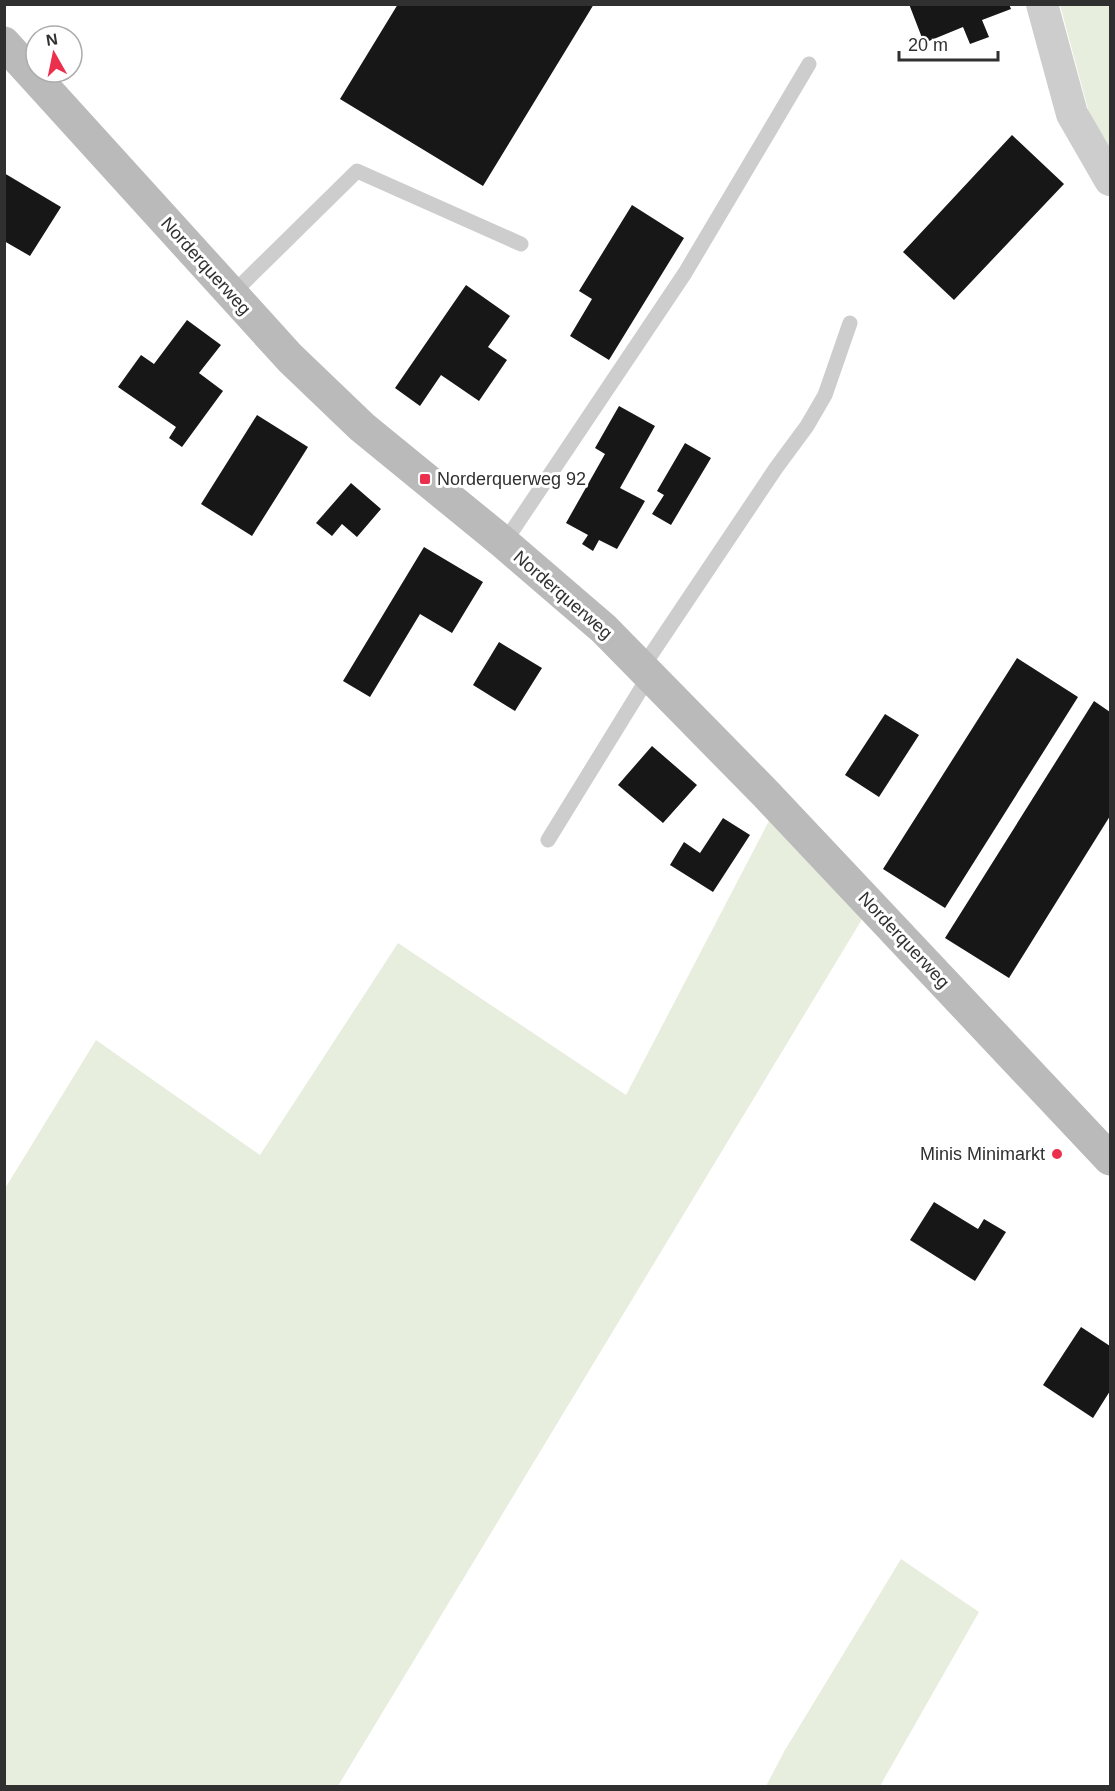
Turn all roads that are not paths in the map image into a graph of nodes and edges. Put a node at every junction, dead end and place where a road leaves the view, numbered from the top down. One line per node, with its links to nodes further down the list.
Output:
1 (1042, 4): 4 (street)
2 (4, 43): 6 (street, Norderquerweg)
3 (809, 64): 8 (lane)
4 (1110, 180)
5 (520, 244): 6 (lane)
6 (232, 294): 8 (street, Norderquerweg)
7 (850, 323): 9 (lane)
8 (504, 543): 9 (street, Norderquerweg)
9 (645, 672): 10 (lane); 11 (street, Norderquerweg)
10 (548, 840)
11 (1110, 1160)

